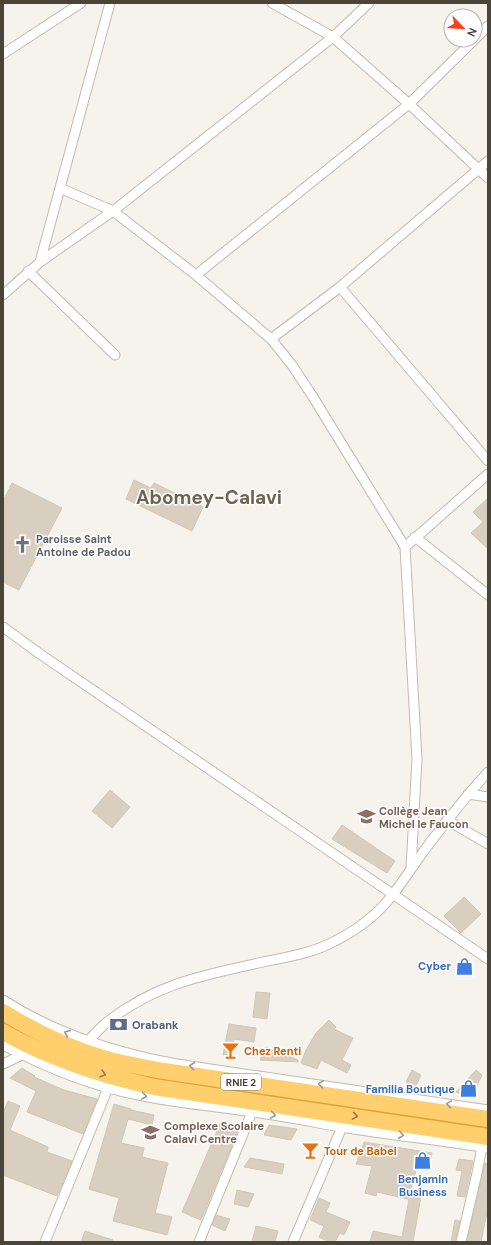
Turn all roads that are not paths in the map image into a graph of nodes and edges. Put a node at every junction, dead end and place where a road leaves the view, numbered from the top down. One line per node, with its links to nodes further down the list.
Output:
1 (80, 3): 7 (street)
2 (110, 3): 12 (street)
3 (272, 3): 5 (street)
4 (369, 3): 5 (street)
5 (334, 37): 8 (street); 13 (street)
6 (466, 48): 8 (street)
7 (3, 54)
8 (409, 104): 10 (street); 16 (street)
9 (488, 161): 10 (street)
10 (479, 170): 11 (street); 17 (street)
11 (488, 178)
12 (60, 188): 13 (street); 14 (street)
13 (113, 210): 14 (street); 16 (street)
14 (40, 262): 15 (street)
15 (28, 272): 18 (street); 20 (street)
16 (196, 275): 19 (street)
17 (340, 287): 19 (street); 21 (street)
18 (3, 295)
19 (271, 339): 24 (street)
20 (115, 355)
21 (488, 461)
22 (488, 474): 23 (street)
23 (415, 537): 24 (street); 25 (street)
24 (405, 547): 32 (street)
25 (488, 595)
26 (3, 627): 33 (street)
27 (488, 772): 28 (street)
28 (468, 794): 29 (street); 30 (street)
29 (488, 797)
30 (447, 820): 31 (street); 32 (street)
31 (488, 844)
32 (411, 868): 33 (street)
33 (393, 894): 34 (street); 38 (street)
34 (488, 959)
35 (3, 1000): 38 (street, one-way to 35)
36 (3, 1012): 45 (highway, RNIE 2 / RNIE 2)
37 (3, 1032): 47 (highway, RNIE 2 / RNIE 2, one-way to 47)
38 (88, 1041): 43 (street, one-way to 38)
39 (3, 1045): 40 (street)
40 (22, 1054): 41 (street); 42 (street)
41 (3, 1064)
42 (108, 1088): 44 (street, one-way to 44); 48 (street)
43 (488, 1110)
44 (252, 1112): 46 (street, one-way to 46); 49 (street)
45 (488, 1119)
46 (342, 1127): 47 (street, one-way to 47); 50 (street)
47 (486, 1144): 51 (street)
48 (45, 1242)
49 (199, 1242)
50 (293, 1242)
51 (461, 1242)

